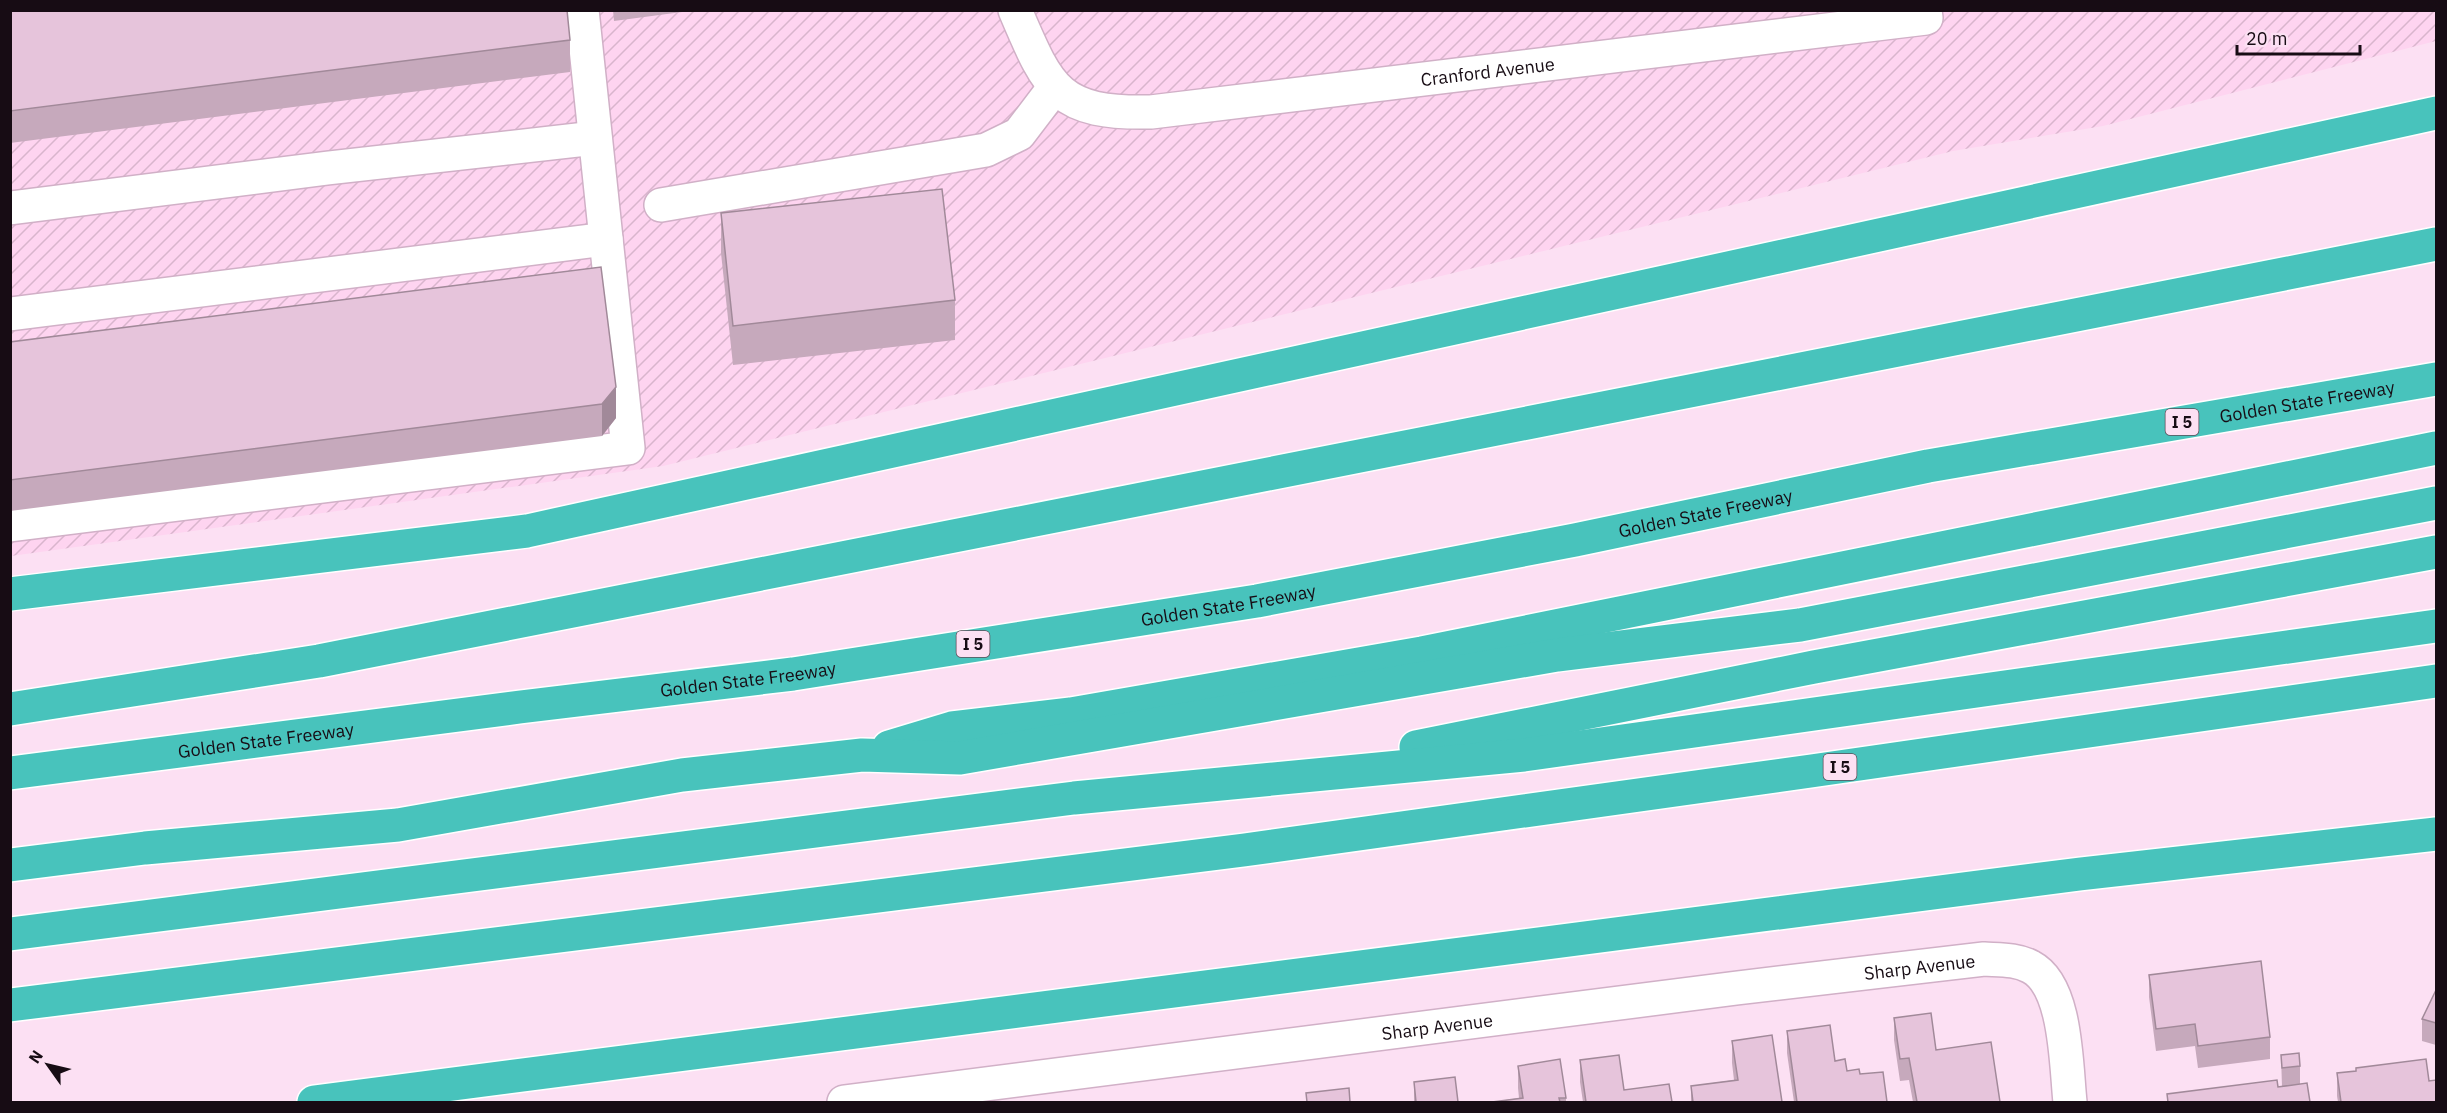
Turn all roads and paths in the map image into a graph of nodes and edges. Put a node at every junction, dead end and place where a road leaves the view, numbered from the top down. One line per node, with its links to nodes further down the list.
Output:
1 (582, 10): 6 (street)
2 (1015, 10): 4 (street)
3 (1925, 14): 4 (street, Cranford Avenue)
4 (1054, 88): 7 (street)
5 (2436, 113): 17 (highway)
6 (595, 138): 8 (street); 9 (street)
7 (662, 205)
8 (10, 208)
9 (606, 239): 11 (street); 15 (street)
10 (2436, 244): 20 (highway)
11 (10, 314)
12 (2436, 379): 23 (highway, Golden State Freeway / I 5)
13 (2436, 448): 21 (highway)
14 (2436, 503): 21 (highway)
15 (10, 525)
16 (2436, 552): 22 (highway)
17 (10, 594)
18 (2436, 626): 22 (highway)
19 (2436, 681): 27 (highway, I 5)
20 (10, 709)
21 (862, 755): 25 (highway)
22 (1355, 771): 26 (highway)
23 (10, 773)
24 (2436, 834): 28 (highway)
25 (10, 865)
26 (10, 934)
27 (10, 1005)
28 (314, 1102)
29 (844, 1102): 30 (street, Sharp Avenue)
30 (2070, 1102)

